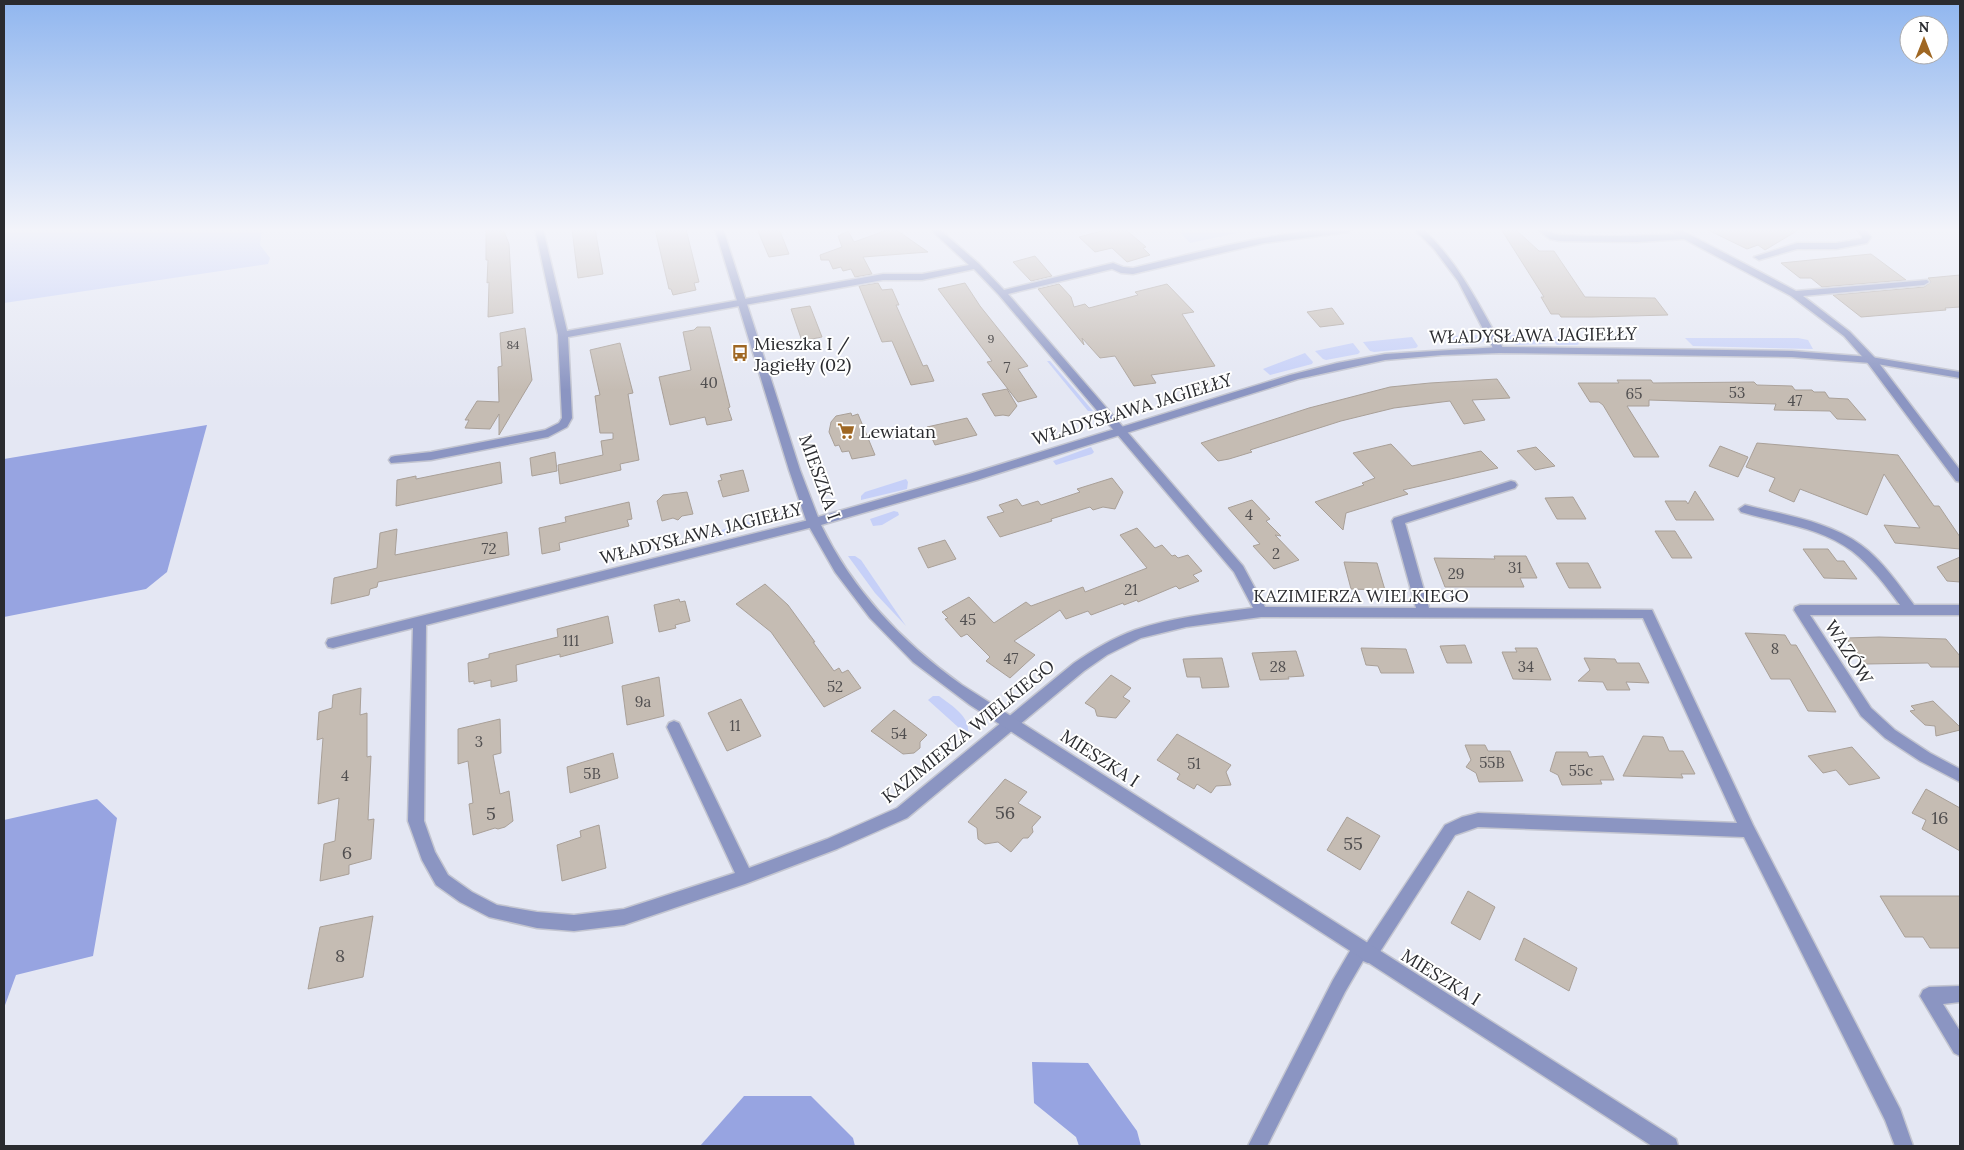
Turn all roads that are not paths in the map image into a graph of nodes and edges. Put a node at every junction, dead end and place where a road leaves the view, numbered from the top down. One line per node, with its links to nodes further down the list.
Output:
1 (551, 283): 12 (street)
2 (736, 283): 11 (street, MIESZKA I)
3 (851, 283): 11 (street)
4 (992, 283): 9 (street)
5 (1044, 283): 9 (street)
6 (1463, 283): 13 (street)
7 (1773, 283): 10 (street)
8 (1917, 283): 10 (street)
9 (1002, 293): 16 (street)
10 (1794, 294): 14 (street)
11 (742, 302): 12 (street); 23 (street, MIESZKA I)
12 (563, 335): 18 (street)
13 (1499, 350): 14 (street, WŁADYSŁAWA JAGIEŁŁY); 16 (street, WŁADYSŁAWA JAGIEŁŁY)
14 (1871, 360): 15 (street, WŁADYSŁAWA JAGIEŁŁY); 17 (street)
15 (1960, 375)
16 (1120, 432): 23 (street, WŁADYSŁAWA JAGIEŁŁY); 26 (street)
17 (1946, 459): 19 (street); 20 (street)
18 (395, 460)
19 (1960, 460)
20 (1960, 478)
21 (1512, 485): 27 (street)
22 (1745, 509): 24 (street)
23 (813, 523): 28 (street, WŁADYSŁAWA JAGIEŁŁY); 30 (street, MIESZKA I)
24 (1912, 610): 25 (street, WAZÓW); 32 (street, WAZÓW)
25 (1960, 610)
26 (1261, 612): 27 (street, KAZIMIERZA WIELKIEGO); 30 (street, KAZIMIERZA WIELKIEGO)
27 (1424, 613): 33 (street, KAZIMIERZA WIELKIEGO)
28 (420, 622): 29 (street, WŁADYSŁAWA JAGIEŁŁY); 34 (street, KAZIMIERZA WIELKIEGO)
29 (333, 643)
30 (1010, 724): 34 (street, KAZIMIERZA WIELKIEGO); 35 (street, MIESZKA I)
31 (674, 727): 34 (street)
32 (1960, 776)
33 (1748, 830): 35 (street); 40 (street)
34 (744, 878)
35 (1364, 952): 38 (street); 39 (street, MIESZKA I)
36 (1960, 994): 37 (street)
37 (1960, 1047)
38 (1257, 1146)
39 (1669, 1146)
40 (1904, 1146)

